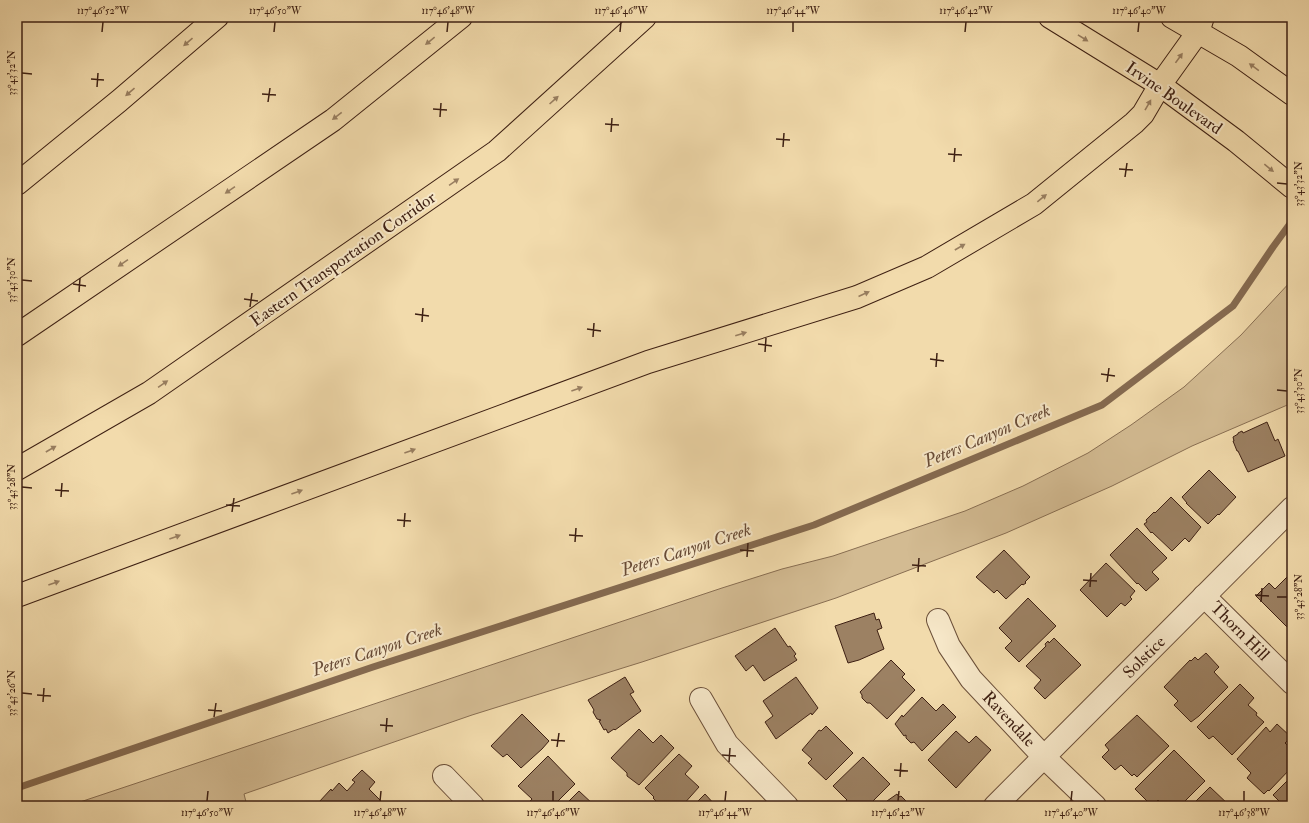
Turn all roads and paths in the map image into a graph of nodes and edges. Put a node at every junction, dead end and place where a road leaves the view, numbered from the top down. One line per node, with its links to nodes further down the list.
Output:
1 (216, 17): 9 (main road, one-way to 9)
2 (461, 17): 11 (main road, one-way to 11)
3 (645, 17): 12 (main road, Eastern Transportation Corridor, one-way to 3)
4 (1050, 17): 7 (main road, Irvine Boulevard, one-way to 7)
5 (1172, 17): 6 (main road)
6 (1200, 24): 7 (main road, one-way to 6); 8 (main road, one-way to 6)
7 (1160, 85): 10 (main road, Irvine Boulevard, one-way to 10); 14 (main road, one-way to 7)
8 (1289, 92)
9 (17, 184)
10 (1292, 187)
11 (17, 335)
12 (17, 469)
13 (1292, 508): 15 (street, Solstice)
14 (17, 596)
15 (1204, 596): 17 (street, Thorn Hill); 19 (street, Solstice)
16 (938, 620): 19 (street, Ravendale)
17 (1292, 683)
18 (701, 699): 22 (street)
19 (1044, 757): 23 (street, Solstice); 24 (street, Ravendale)
20 (444, 776): 21 (street)
21 (473, 806)
22 (787, 806)
23 (995, 806)
24 (1095, 806)

